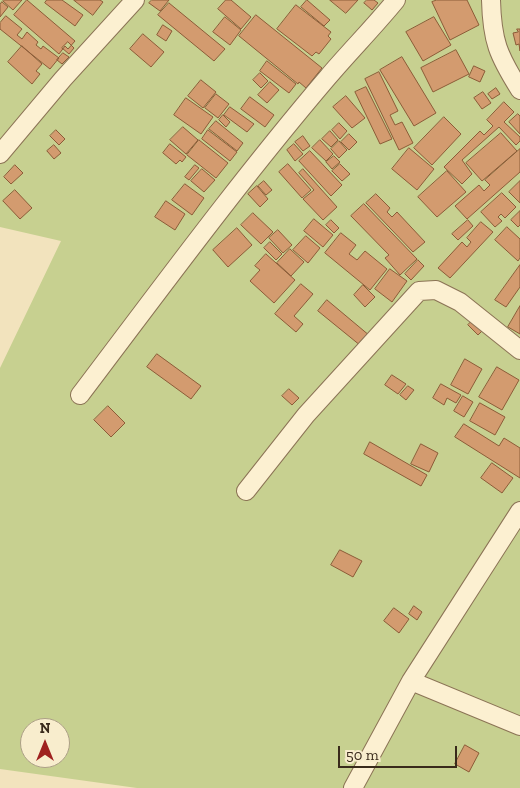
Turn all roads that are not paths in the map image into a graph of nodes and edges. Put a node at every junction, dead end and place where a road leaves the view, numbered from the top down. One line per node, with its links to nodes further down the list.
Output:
1 (135, 0): 5 (street)
2 (396, 0): 7 (street)
3 (491, 0): 4 (street)
4 (520, 90)
5 (0, 154)
6 (520, 350): 8 (street)
7 (80, 395)
8 (246, 491)
9 (520, 511): 10 (street)
10 (411, 681): 11 (street); 12 (street)
11 (520, 726)
12 (353, 788)

